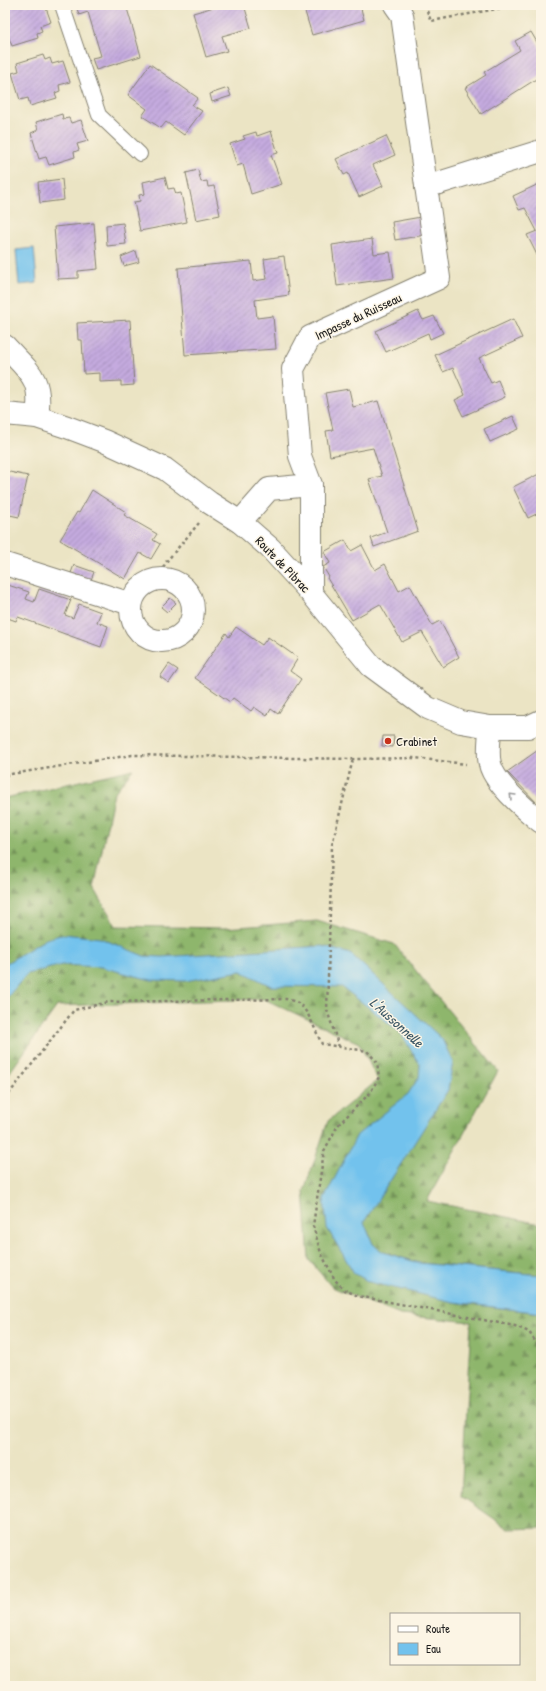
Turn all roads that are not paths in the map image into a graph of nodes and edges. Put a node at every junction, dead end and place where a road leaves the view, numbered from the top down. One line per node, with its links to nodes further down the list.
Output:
1 (62, 5): 4 (lane)
2 (395, 5): 5 (street, Impasse du Ruisseau)
3 (541, 151): 5 (street)
4 (140, 154)
5 (426, 187): 9 (street, Impasse du Ruisseau)
6 (5, 346): 8 (street)
7 (5, 414): 8 (street, Route de Pibrac)
8 (37, 417): 10 (street, Route de Pibrac)
9 (310, 485): 10 (street); 12 (street, Impasse du Ruisseau)
10 (240, 522): 12 (street, Route de Pibrac)
11 (5, 564): 13 (street)
12 (311, 593): 15 (street, Route de Pibrac)
13 (131, 604): 13 (street)
14 (541, 722): 15 (street, Route de Pibrac)
15 (490, 727): 16 (street, one-way to 15)
16 (541, 822)

